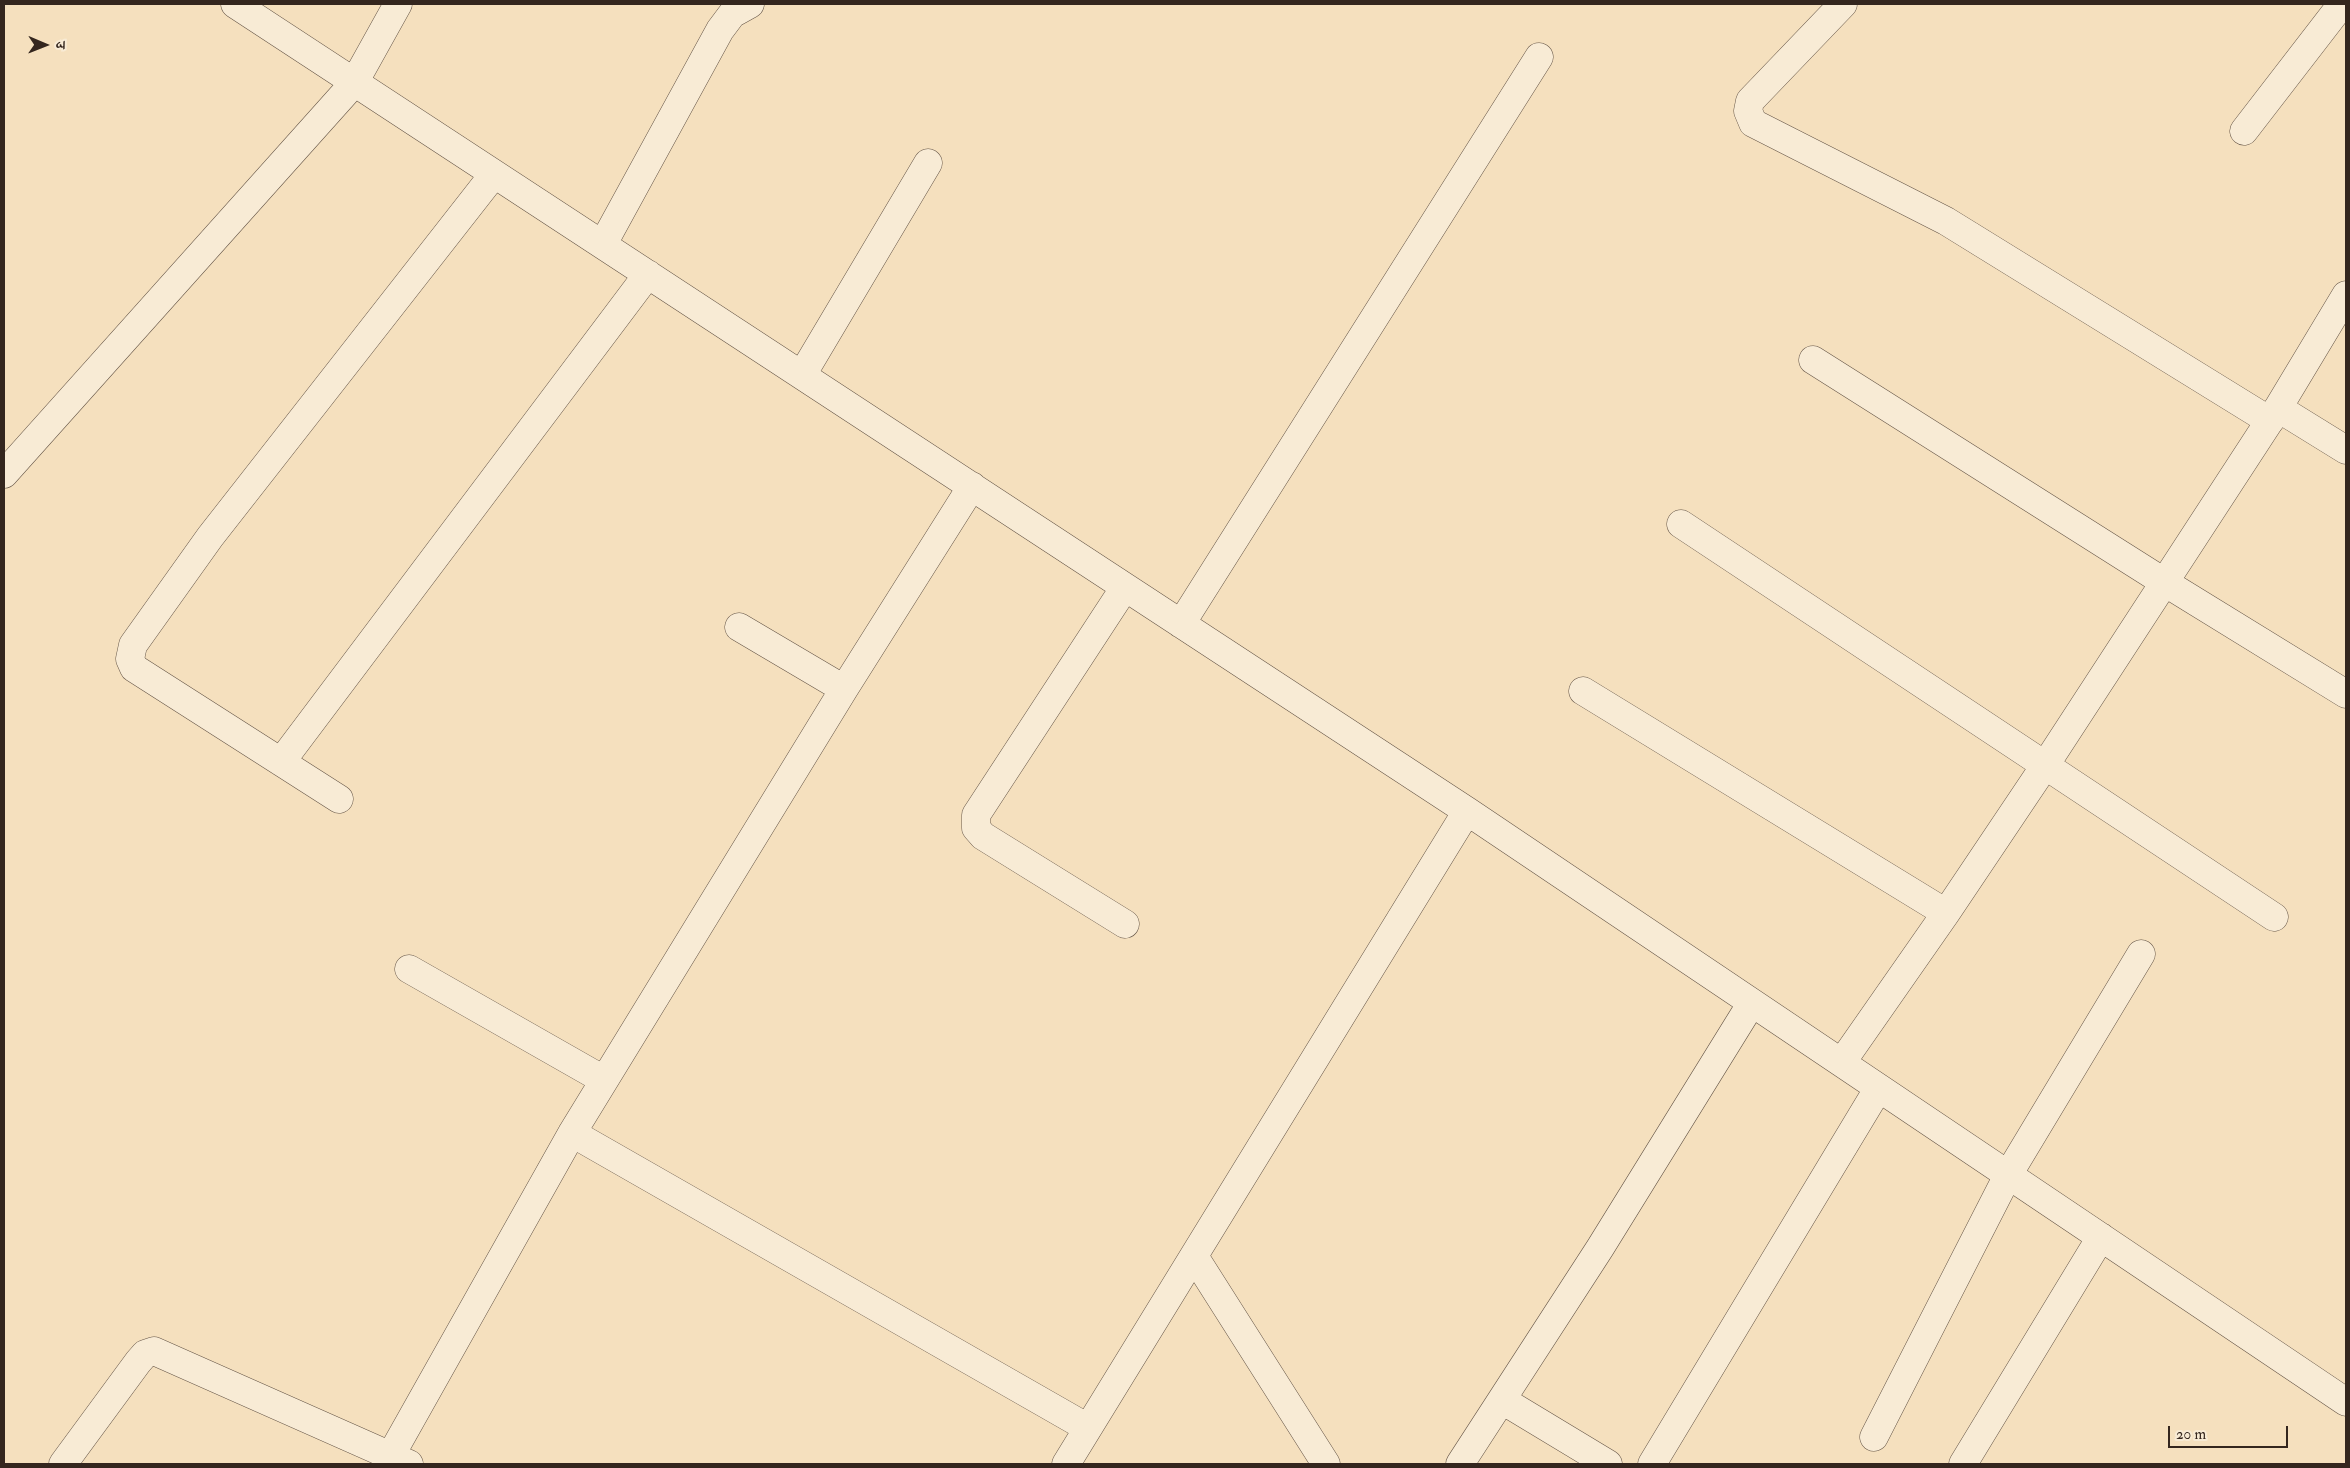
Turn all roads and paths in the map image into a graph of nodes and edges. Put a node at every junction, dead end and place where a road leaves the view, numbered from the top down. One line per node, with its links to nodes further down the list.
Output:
1 (234, 4): 7 (street)
2 (398, 4): 7 (street)
3 (750, 4): 11 (street)
4 (1843, 4): 16 (street)
5 (2342, 4): 8 (street)
6 (1539, 57): 23 (street)
7 (354, 83): 10 (street); 18 (street)
8 (2244, 131)
9 (928, 163): 15 (street)
10 (494, 174): 11 (street); 28 (street)
11 (603, 244): 12 (street)
12 (648, 274): 15 (street); 28 (street)
13 (2346, 295): 16 (street)
14 (1813, 360): 21 (street)
15 (802, 375): 19 (street)
16 (2274, 414): 17 (street); 21 (street)
17 (2346, 450)
18 (4, 474)
19 (972, 486): 22 (street); 25 (street)
20 (1681, 524): 29 (street)
21 (2164, 582): 27 (street); 29 (street)
22 (1125, 587): 23 (street); 34 (street)
23 (1181, 624): 31 (street)
24 (739, 628): 25 (street)
25 (844, 689): 39 (street)
26 (1583, 691): 32 (street)
27 (2346, 694)
28 (281, 762): 30 (street)
29 (2046, 764): 32 (street); 33 (street)
30 (339, 799)
31 (1467, 811): 37 (street); 44 (street)
32 (1946, 913): 38 (street)
33 (2274, 917)
34 (1125, 924)
35 (2140, 954): 42 (street)
36 (409, 969): 39 (street)
37 (1751, 1004): 38 (street); 45 (street)
38 (1842, 1062): 40 (street)
39 (604, 1080): 41 (street)
40 (1878, 1089): 42 (street); 55 (street)
41 (572, 1132): 47 (street); 49 (street)
42 (2008, 1175): 43 (street); 48 (street)
43 (2101, 1237): 46 (street); 56 (street)
44 (1194, 1256): 47 (street); 52 (street)
45 (1502, 1400): 53 (street); 54 (street)
46 (2346, 1402)
47 (1088, 1428): 51 (street)
48 (1874, 1438)
49 (400, 1460): 50 (street)
50 (63, 1464)
51 (1066, 1464)
52 (1326, 1464)
53 (1460, 1464)
54 (1608, 1464)
55 (1652, 1464)
56 (1963, 1464)

